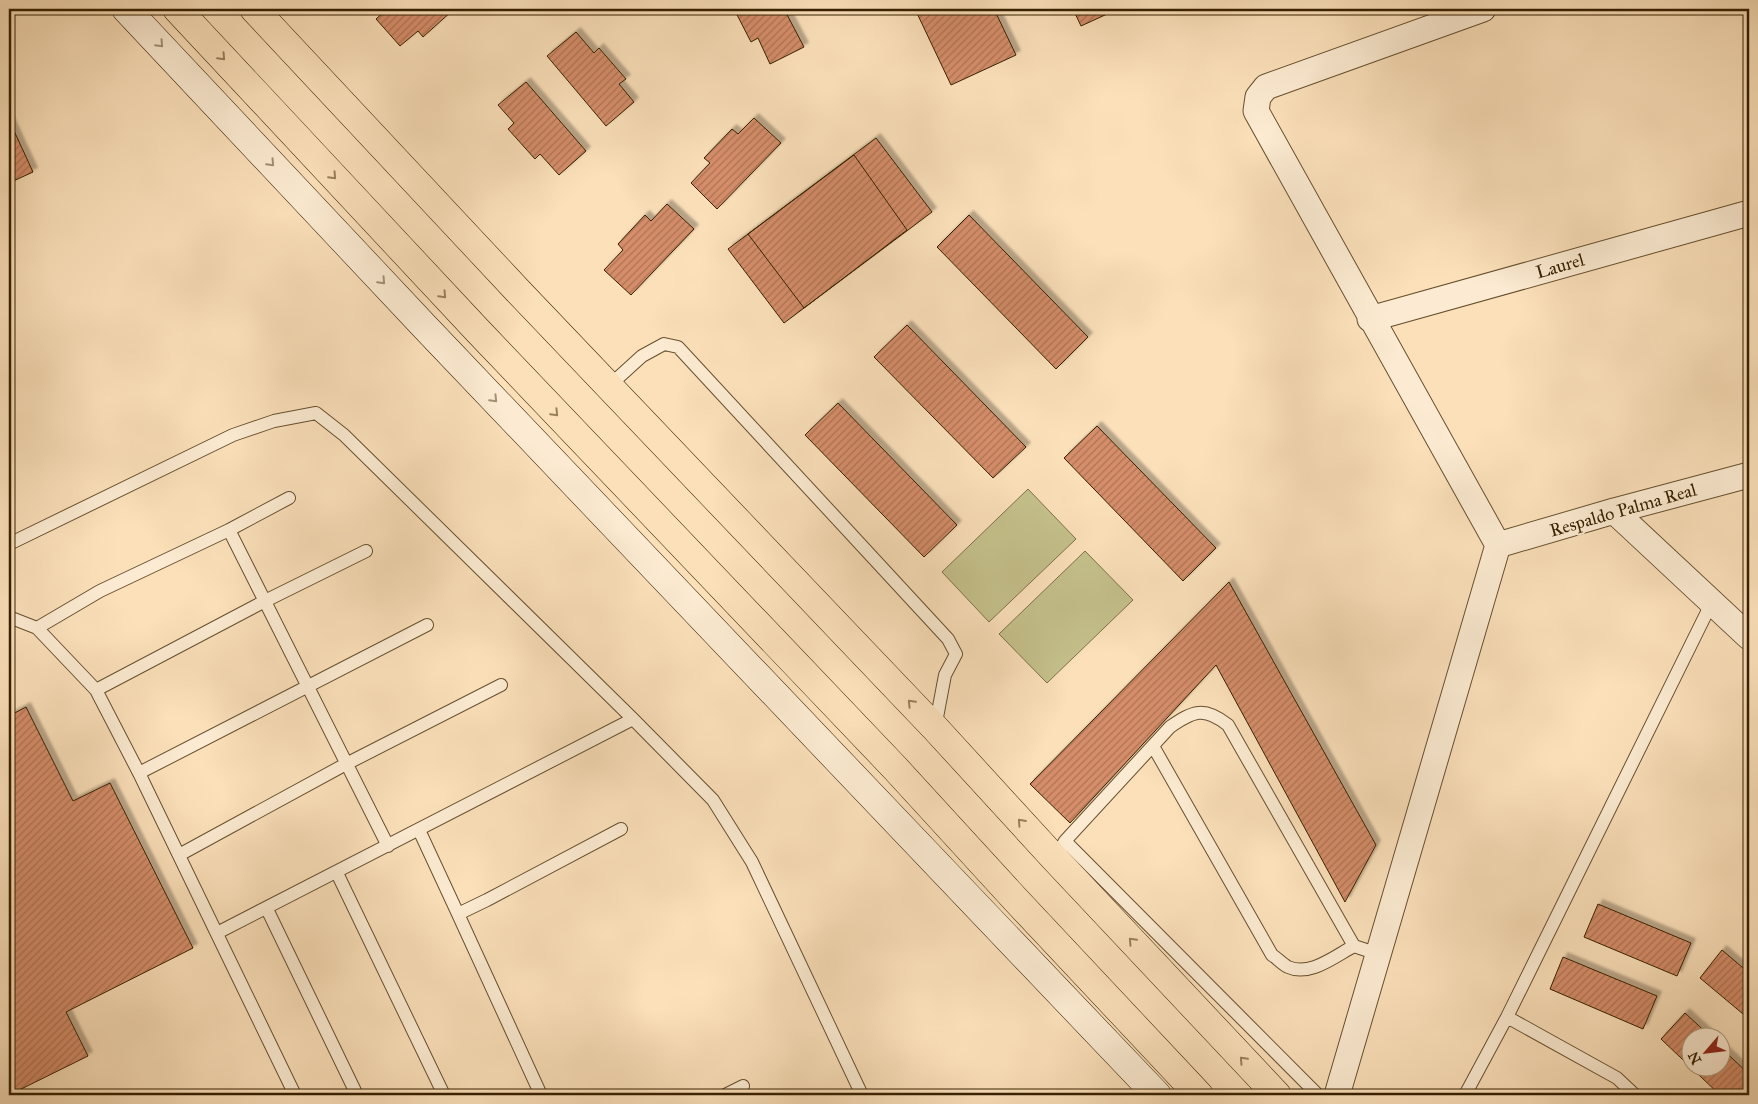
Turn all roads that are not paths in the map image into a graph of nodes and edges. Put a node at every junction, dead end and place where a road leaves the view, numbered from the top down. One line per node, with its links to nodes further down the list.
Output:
1 (126, 9): 48 (street, one-way to 48)
2 (177, 9): 49 (main road, one-way to 49)
3 (254, 9): 7 (main road)
4 (1483, 9): 6 (street)
5 (1749, 213): 6 (street, Laurel)
6 (1370, 319): 13 (street)
7 (609, 386): 25 (main road, one-way to 7); 25 (lane)
8 (1749, 475): 10 (street, Respaldo Palma Real)
9 (290, 498): 11 (lane)
10 (1614, 511): 13 (street, Respaldo Palma Real); 16 (street)
11 (229, 530): 15 (lane); 19 (lane)
12 (9, 544): 24 (lane)
13 (1498, 545): 39 (street)
14 (366, 551): 15 (lane)
15 (265, 601): 22 (lane); 23 (lane)
16 (1712, 602): 20 (street); 40 (lane)
17 (9, 617): 19 (lane)
18 (427, 625): 22 (lane)
19 (37, 628): 23 (lane)
20 (1749, 637)
21 (501, 685): 27 (lane)
22 (307, 686): 27 (lane); 28 (lane)
23 (96, 690): 28 (lane)
24 (633, 719): 30 (lane); 47 (lane)
25 (935, 728): 32 (main road, one-way to 25)
26 (1153, 746): 32 (lane); 38 (lane); 38 (lane)
27 (346, 764): 31 (lane); 33 (lane)
28 (139, 773): 33 (lane)
29 (621, 829): 36 (lane)
30 (419, 830): 31 (lane); 36 (lane)
31 (388, 846): 34 (lane)
32 (1060, 850): 50 (main road, one-way to 32); 51 (lane)
33 (179, 855): 37 (lane)
34 (337, 873): 35 (lane); 44 (lane)
35 (267, 909): 37 (lane); 43 (lane)
36 (458, 914): 45 (lane)
37 (217, 934): 42 (lane)
38 (1354, 946): 39 (lane)
39 (1378, 954): 52 (street)
40 (1507, 1017): 53 (lane); 54 (lane)
41 (743, 1086): 46 (lane)
42 (295, 1095)
43 (357, 1095)
44 (444, 1095)
45 (541, 1095)
46 (725, 1095)
47 (862, 1095)
48 (1157, 1095)
49 (1198, 1095)
50 (1277, 1095)
51 (1318, 1095)
52 (1337, 1095)
53 (1465, 1095)
54 (1635, 1095)

